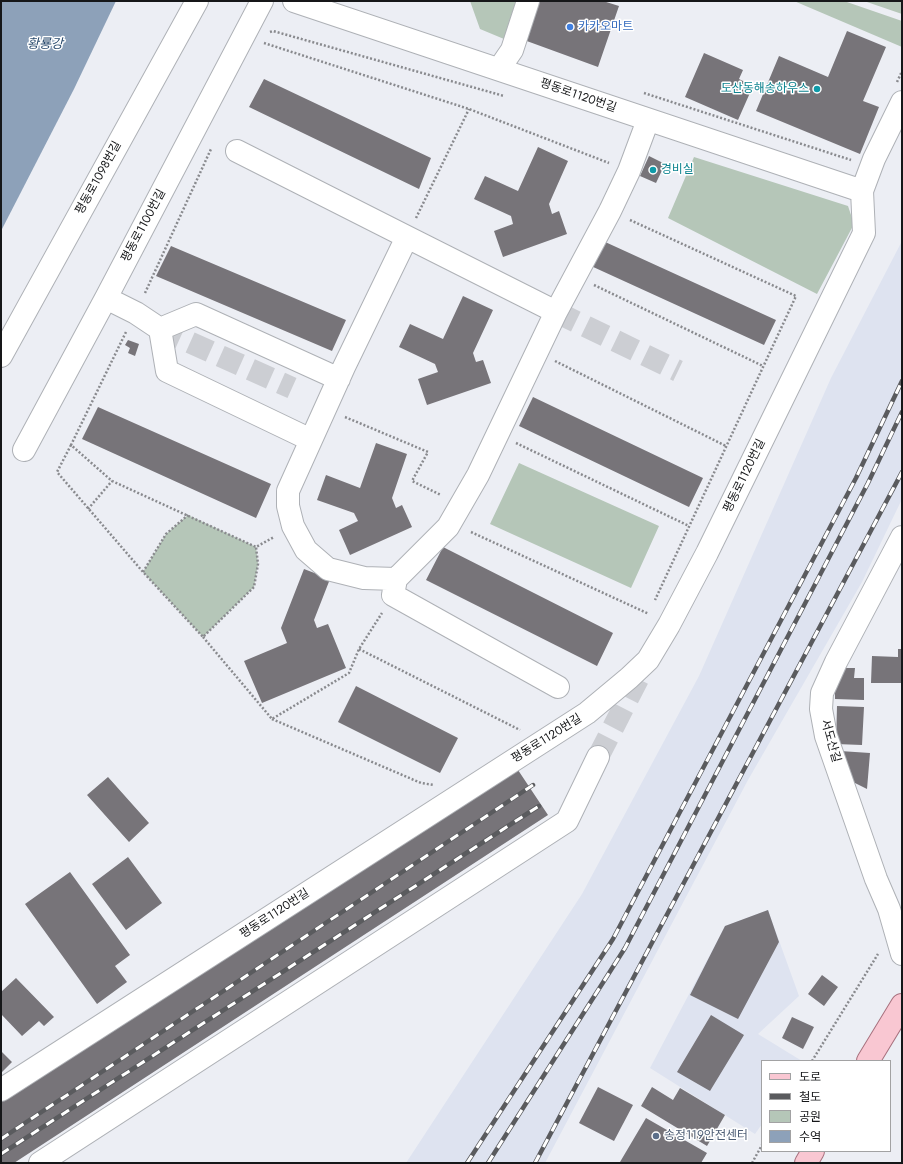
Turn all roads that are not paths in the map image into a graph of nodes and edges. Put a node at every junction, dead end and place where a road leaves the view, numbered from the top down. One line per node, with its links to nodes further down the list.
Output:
1 (197, 1): 14 (street, 평동로1098번길)
2 (262, 1): 11 (street, 평동로1100번길)
3 (294, 1): 5 (street, 평동로1120번길)
4 (528, 1): 5 (street)
5 (499, 69): 7 (street, 평동로1120번길)
6 (899, 94): 9 (street, 평동로1120번길)
7 (648, 120): 9 (street, 평동로1120번길); 12 (street)
8 (237, 150): 10 (street)
9 (862, 191): 27 (street, 평동로1120번길)
10 (408, 237): 12 (street); 15 (street)
11 (106, 298): 13 (street); 17 (street, 평동로1100번길)
12 (556, 312): 20 (street)
13 (160, 329): 15 (street); 16 (street)
14 (1, 356)
15 (339, 379): 16 (street)
16 (310, 440): 20 (street)
17 (24, 450)
18 (902, 537): 21 (street, 서도산길)
19 (902, 572): 21 (street)
20 (395, 587): 22 (street)
21 (874, 591): 24 (street, 서도산길)
22 (558, 687)
23 (598, 757): 29 (street)
24 (902, 954)
25 (902, 1005): 26 (main road)
26 (869, 1060)
27 (1, 1090)
28 (812, 1152): 30 (main road)
29 (40, 1163)
30 (806, 1163)

